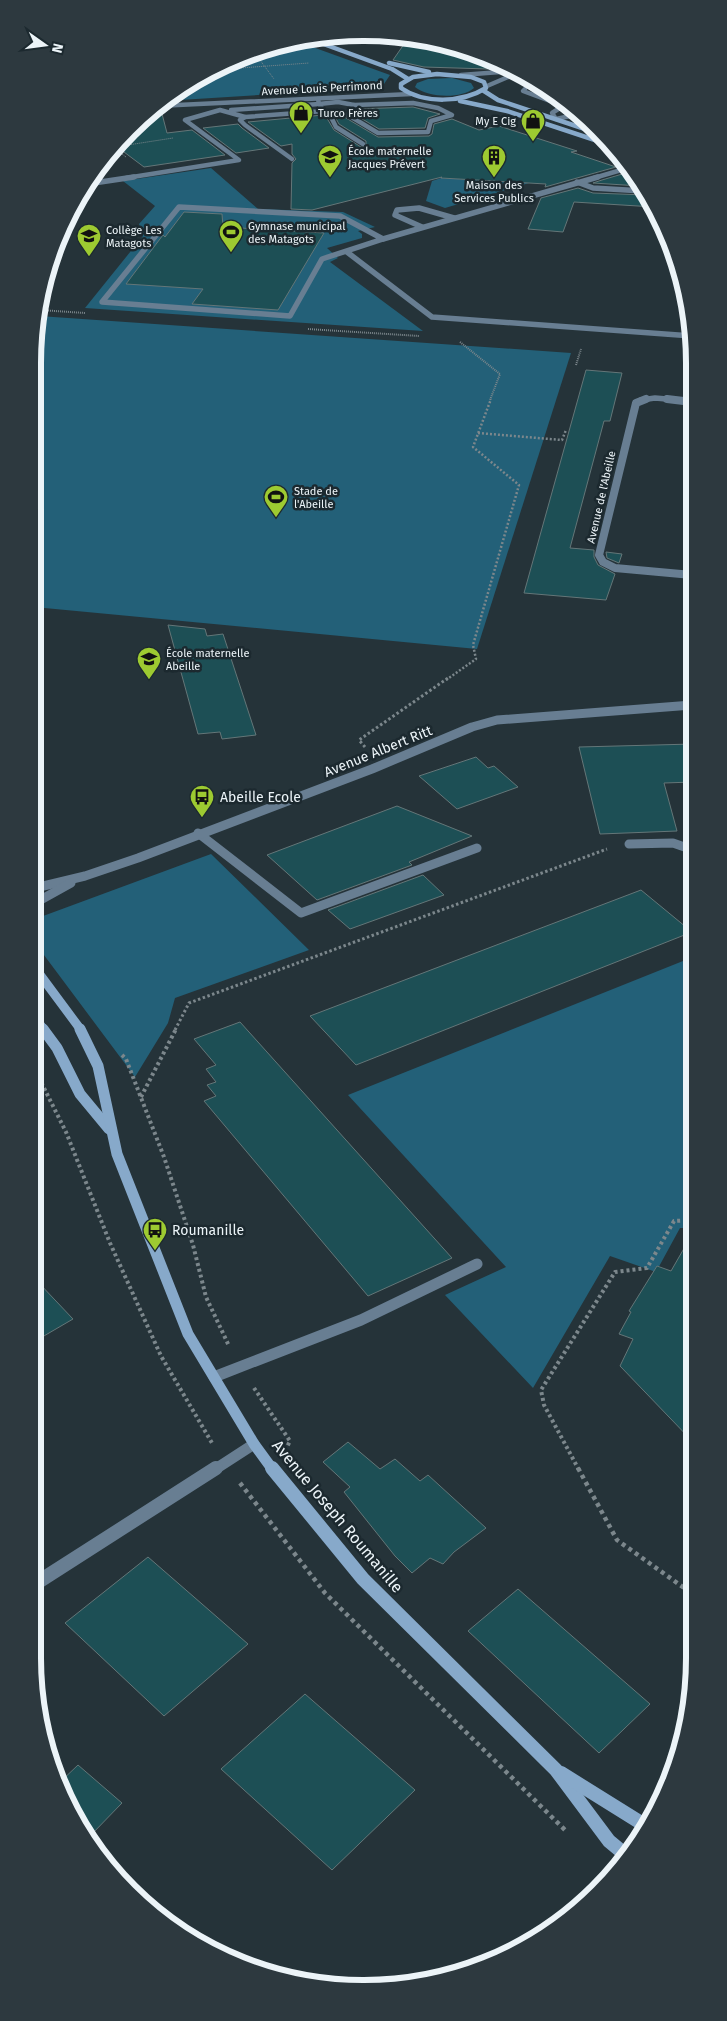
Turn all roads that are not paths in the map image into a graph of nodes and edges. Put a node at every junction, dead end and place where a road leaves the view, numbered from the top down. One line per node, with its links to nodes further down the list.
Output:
1 (323, 44): 2 (main road)
2 (352, 54): 4 (main road); 7 (main road)
3 (500, 71): 5 (street)
4 (437, 74): 5 (main road); 7 (main road)
5 (462, 75): 9 (main road)
6 (511, 76): 9 (street)
7 (408, 79): 8 (main road)
8 (401, 84): 11 (main road); 15 (street, Avenue Louis Perrimond)
9 (485, 88): 12 (main road); 24 (main road)
10 (525, 89): 14 (street)
11 (410, 94): 12 (main road); 13 (street, Avenue Louis Perrimond)
12 (444, 99): 28 (main road)
13 (318, 101): 15 (street, Avenue Louis Perrimond); 18 (street); 20 (street); 21 (street)
14 (550, 101)
15 (235, 102): 16 (street, Avenue Louis Perrimond)
16 (214, 103): 17 (street, Avenue Louis Perrimond); 20 (street)
17 (171, 105)
18 (354, 105): 18 (street)
19 (560, 108): 24 (street)
20 (220, 110): 23 (street); 32 (street)
21 (324, 111): 23 (street); 29 (street)
22 (570, 116): 24 (street)
23 (245, 117): 30 (street)
24 (556, 119): 26 (main road)
25 (574, 120): 26 (street)
26 (563, 121): 27 (main road)
27 (583, 128)
28 (595, 140)
29 (363, 144)
30 (292, 159)
31 (621, 170): 33 (street)
32 (97, 182)
33 (577, 182): 34 (street); 35 (street)
34 (635, 191)
35 (454, 218): 36 (street); 36 (street)
36 (422, 227): 37 (street)
37 (383, 239): 38 (street); 38 (street)
38 (347, 252): 39 (street)
39 (684, 335)
40 (686, 402): 41 (street, Avenue de l'Abeille)
41 (686, 575)
42 (686, 705): 43 (street, Avenue Albert Ritt)
43 (198, 833): 46 (street); 47 (street, Avenue Albert Ritt)
44 (629, 844): 45 (street)
45 (686, 847)
46 (477, 848)
47 (85, 876): 48 (street, Avenue Albert Ritt); 49 (street, Avenue Albert Ritt)
48 (41, 887)
49 (41, 900)
50 (41, 976): 52 (main road, Avenue Joseph Roumanille)
51 (41, 1026): 52 (main road, Avenue Joseph Roumanille)
52 (110, 1130): 54 (main road, Avenue Joseph Roumanille)
53 (477, 1264): 54 (street)
54 (214, 1377): 55 (main road, Avenue Joseph Roumanille)
55 (254, 1444): 56 (street); 57 (main road, Avenue Joseph Roumanille)
56 (41, 1580)
57 (556, 1770): 58 (main road, Avenue Joseph Roumanille); 59 (main road, Avenue Joseph Roumanille)
58 (641, 1823)
59 (621, 1851)

